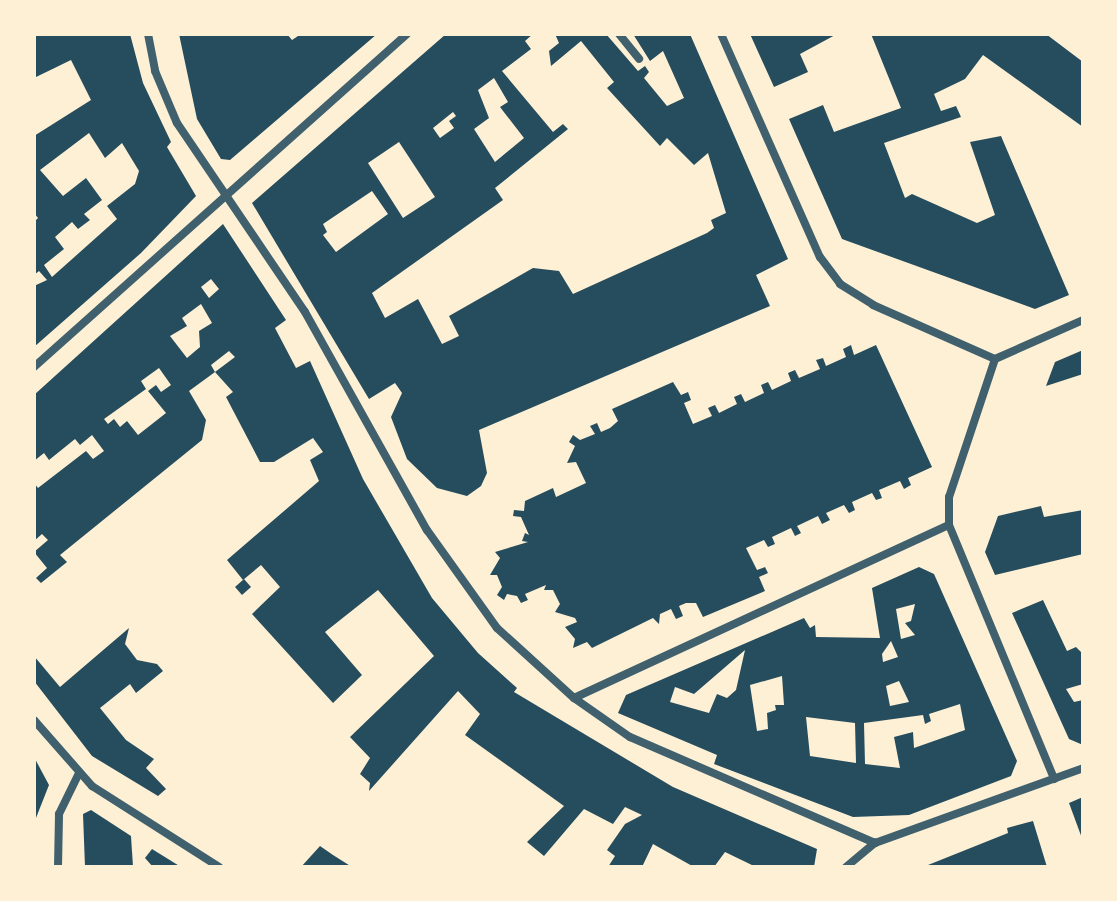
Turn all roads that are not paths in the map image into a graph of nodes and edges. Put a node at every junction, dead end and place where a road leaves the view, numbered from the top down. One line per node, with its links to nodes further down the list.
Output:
1 (148, 34): 6 (street)
2 (407, 34): 6 (street)
3 (619, 34): 5 (street)
4 (721, 34): 8 (street)
5 (639, 59)
6 (223, 195): 9 (street); 11 (street)
7 (1083, 320): 8 (street)
8 (995, 359): 10 (street)
9 (34, 367)
10 (949, 525): 11 (street); 15 (street)
11 (574, 698): 16 (street)
12 (34, 720): 14 (street)
13 (1083, 768): 15 (street)
14 (79, 773): 17 (street); 18 (street)
15 (1054, 779): 16 (street)
16 (875, 843): 19 (street)
17 (58, 867)
18 (219, 867)
19 (846, 867)

